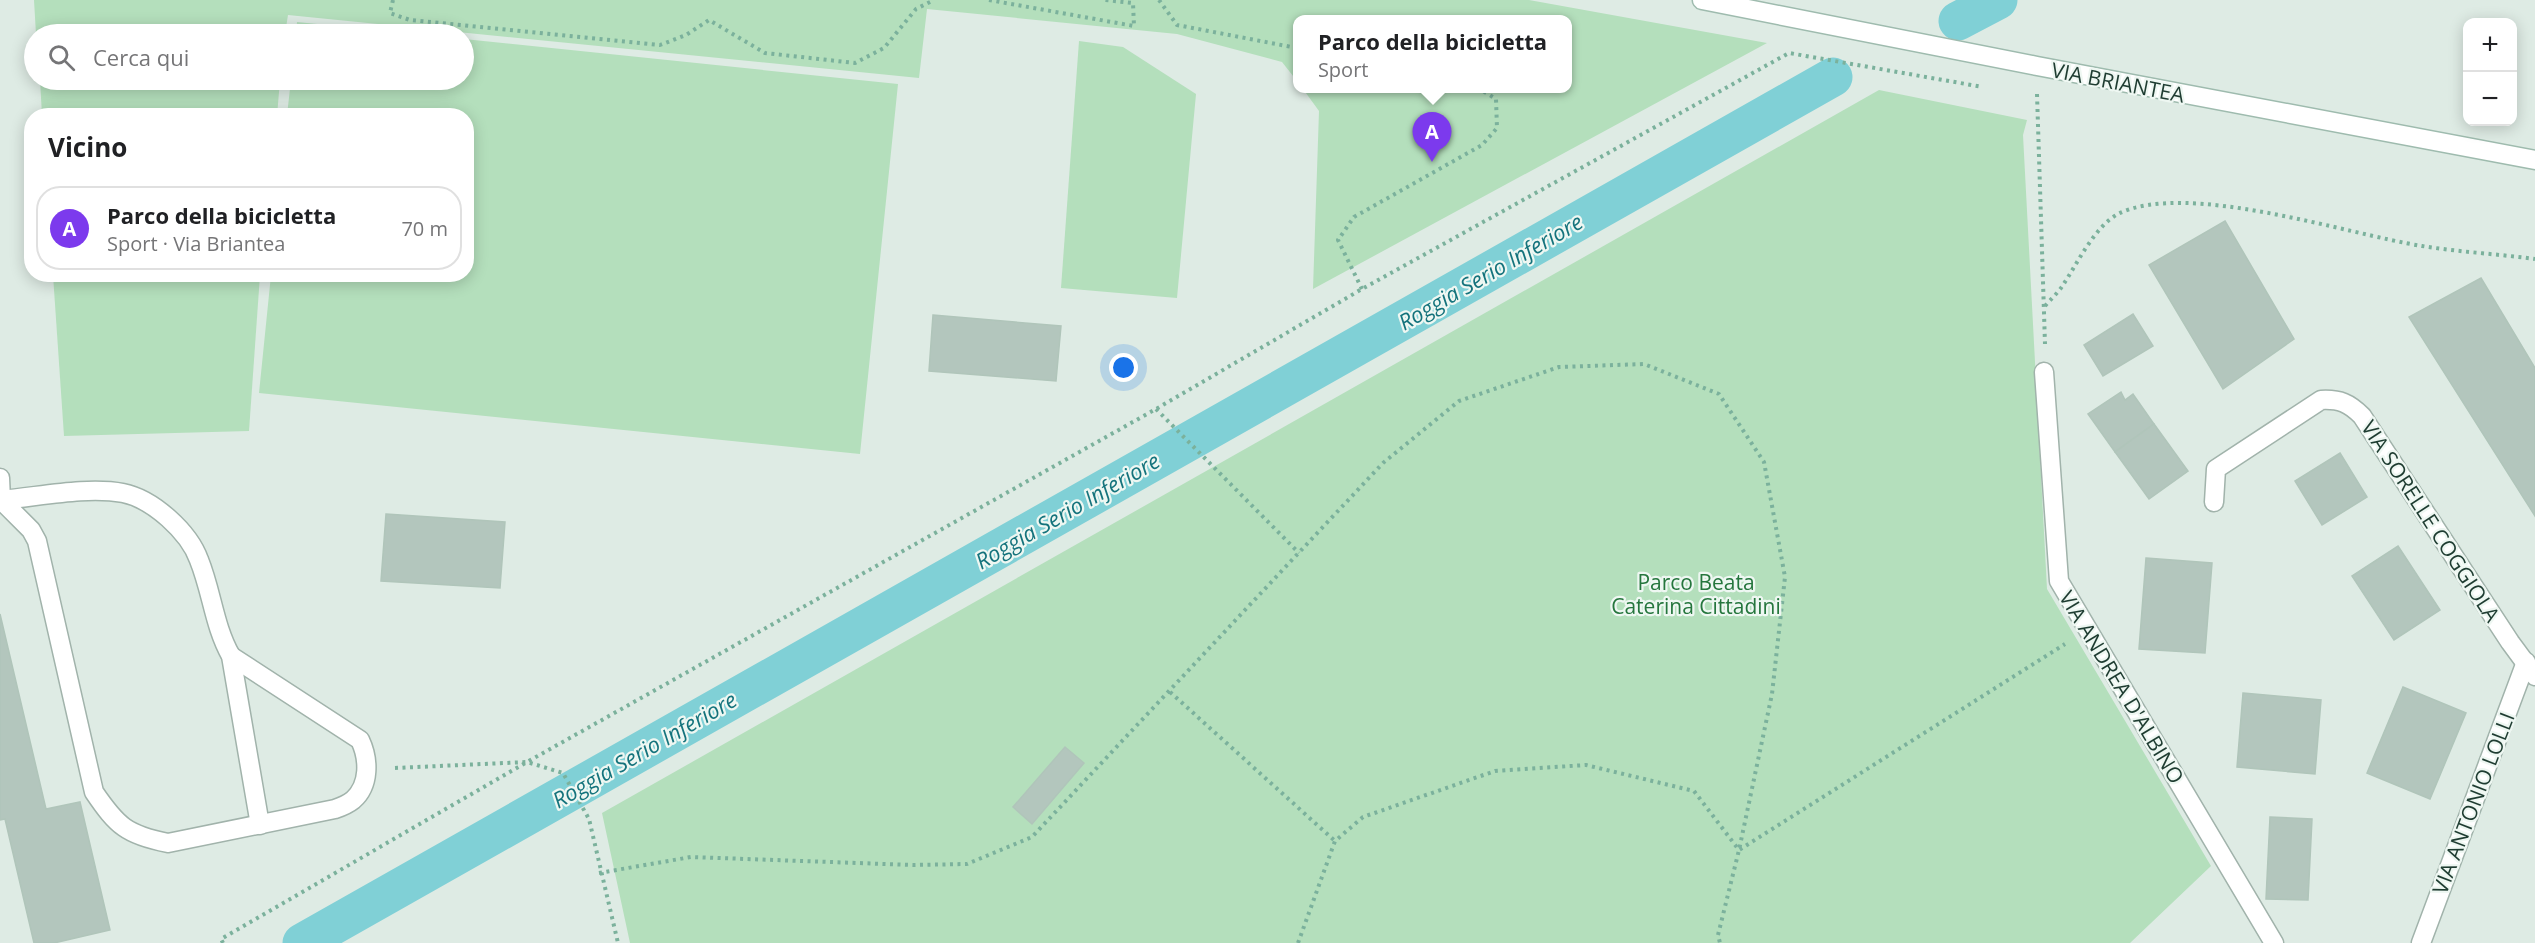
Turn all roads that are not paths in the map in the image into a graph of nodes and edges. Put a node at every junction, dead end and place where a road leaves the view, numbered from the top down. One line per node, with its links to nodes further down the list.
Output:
1 (1702, 0): 2 (street, VIA BRIANTEA)
2 (2535, 160)
3 (2044, 372): 10 (street, VIA ANDREA D'ALBINO)
4 (0, 478): 5 (street)
5 (0, 500): 7 (street); 9 (street)
6 (2214, 502): 8 (street, VIA SORELLE COGGIOLA)
7 (231, 656): 9 (street); 9 (street)
8 (2530, 669): 11 (street, VIA ANTONIO LOLLI)
9 (260, 825)
10 (2274, 943)
11 (2421, 943)

